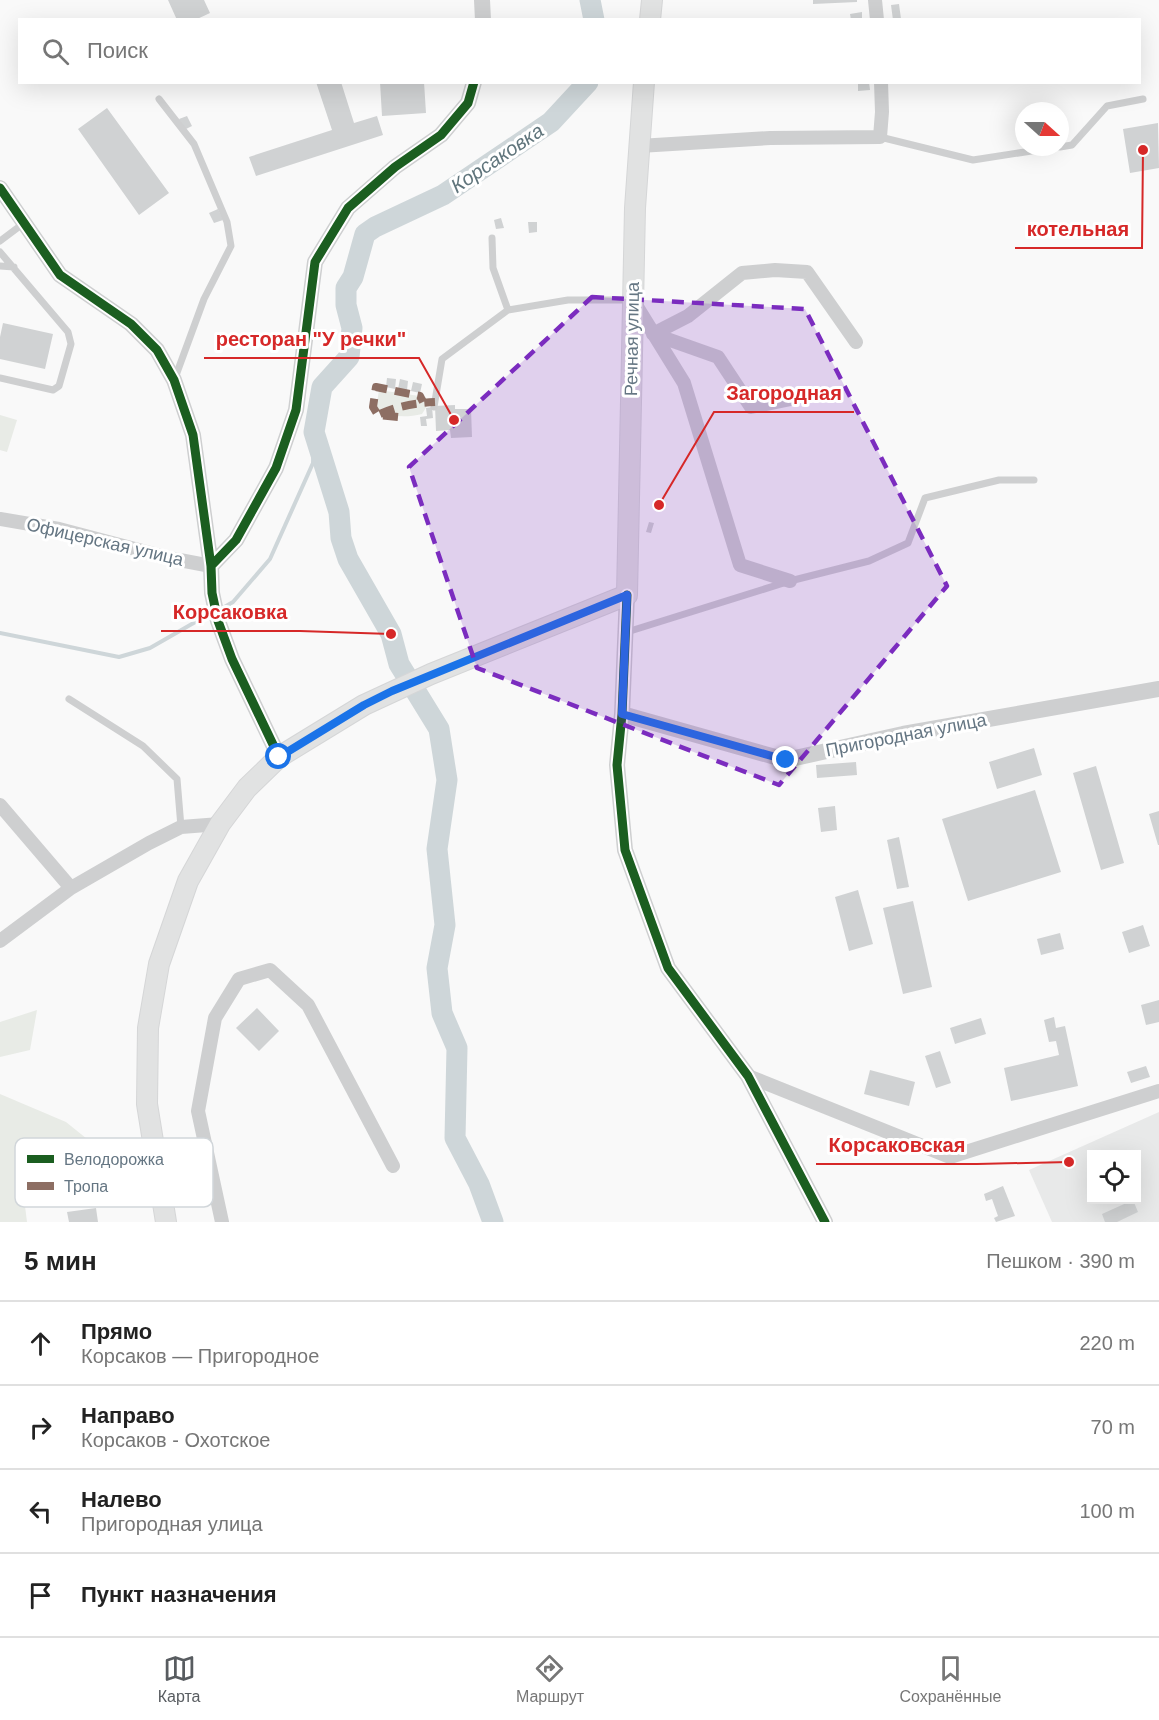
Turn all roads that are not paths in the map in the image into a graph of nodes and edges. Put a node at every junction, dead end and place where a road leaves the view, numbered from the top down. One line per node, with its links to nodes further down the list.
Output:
1 (482, 0): 4 (street)
2 (652, 0): 5 (main road)
3 (875, 0): 6 (street)
4 (483, 18)
5 (650, 18)
6 (878, 18)
7 (473, 84): 33 (street)
8 (644, 84): 14 (main road, Речная улица)
9 (881, 84): 12 (street)
10 (159, 99): 28 (lane)
11 (1143, 99): 13 (lane)
12 (880, 137): 14 (street); 15 (lane)
13 (1069, 145)
14 (639, 146): 23 (main road, Речная улица)
15 (1015, 154)
16 (0, 188): 17 (street)
17 (24, 223): 19 (lane); 28 (street)
18 (492, 238): 24 (lane)
19 (0, 241)
20 (0, 252): 22 (lane)
21 (0, 266): 22 (lane)
22 (14, 267): 27 (lane)
23 (633, 300): 24 (lane); 25 (street); 35 (main road, Речная улица)
24 (508, 310): 30 (lane)
25 (653, 333): 26 (street); 29 (street); 34 (street)
26 (856, 342)
27 (0, 378)
28 (174, 380): 33 (street)
29 (791, 399)
30 (434, 407)
31 (1034, 480): 34 (lane)
32 (0, 519): 33 (street, Офицерская улица)
33 (211, 566): 40 (street)
34 (790, 581): 36 (lane)
35 (627, 595): 36 (street); 40 (main road)
36 (627, 632): 39 (street)
37 (1159, 689): 39 (street, Пригородная улица)
38 (69, 699): 43 (lane)
39 (622, 714): 46 (street)
40 (279, 757): 42 (main road)
41 (0, 805): 44 (street)
42 (220, 824): 43 (street); 48 (main road)
43 (181, 828): 44 (street)
44 (71, 888): 45 (street)
45 (0, 940)
46 (748, 1076): 47 (street); 55 (street)
47 (1159, 1091)
48 (152, 1138)
49 (204, 1138): 50 (street)
50 (393, 1166)
51 (213, 1180): 54 (street)
52 (164, 1207): 53 (main road)
53 (166, 1222)
54 (222, 1222)
55 (825, 1222)

